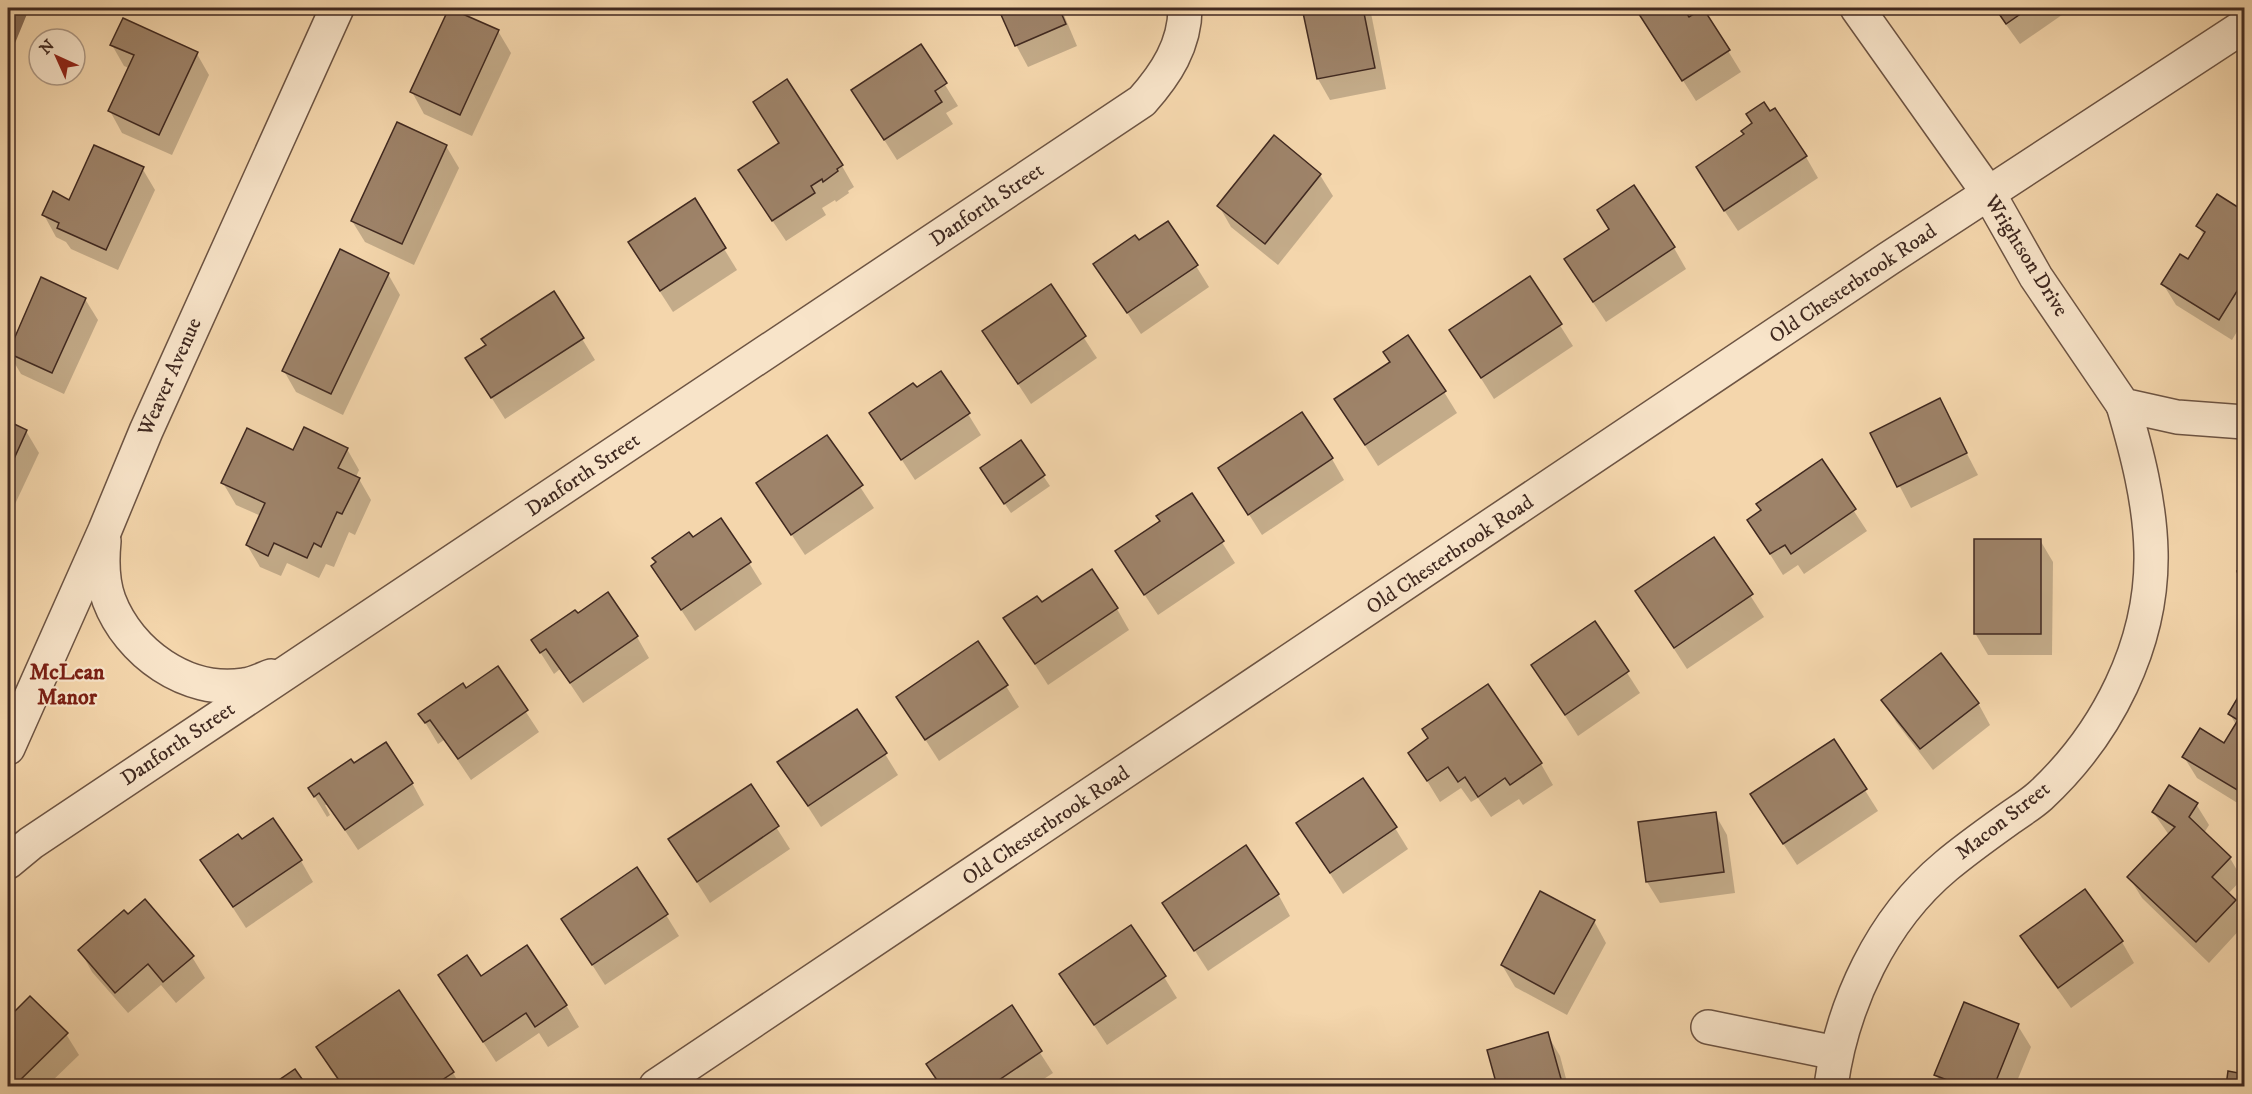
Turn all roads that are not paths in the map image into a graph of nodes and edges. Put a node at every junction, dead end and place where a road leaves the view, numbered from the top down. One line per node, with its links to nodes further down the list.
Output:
1 (337, 8): 8 (street, Weaver Avenue)
2 (1185, 8): 9 (street, Danforth Street)
3 (1857, 8): 5 (street, Wrightson Drive)
4 (2244, 26): 5 (street, Old Chesterbrook Road)
5 (1989, 194): 6 (street, Wrightson Drive); 14 (street, Old Chesterbrook Road)
6 (2122, 405): 7 (street); 13 (street, Macon Street)
7 (2244, 422)
8 (105, 530): 9 (street); 10 (street, Weaver Avenue)
9 (289, 671): 11 (street, Danforth Street)
10 (8, 748)
11 (8, 862)
12 (1708, 1027): 13 (street)
13 (1836, 1053): 15 (street, Macon Street)
14 (656, 1086)
15 (1831, 1086)

